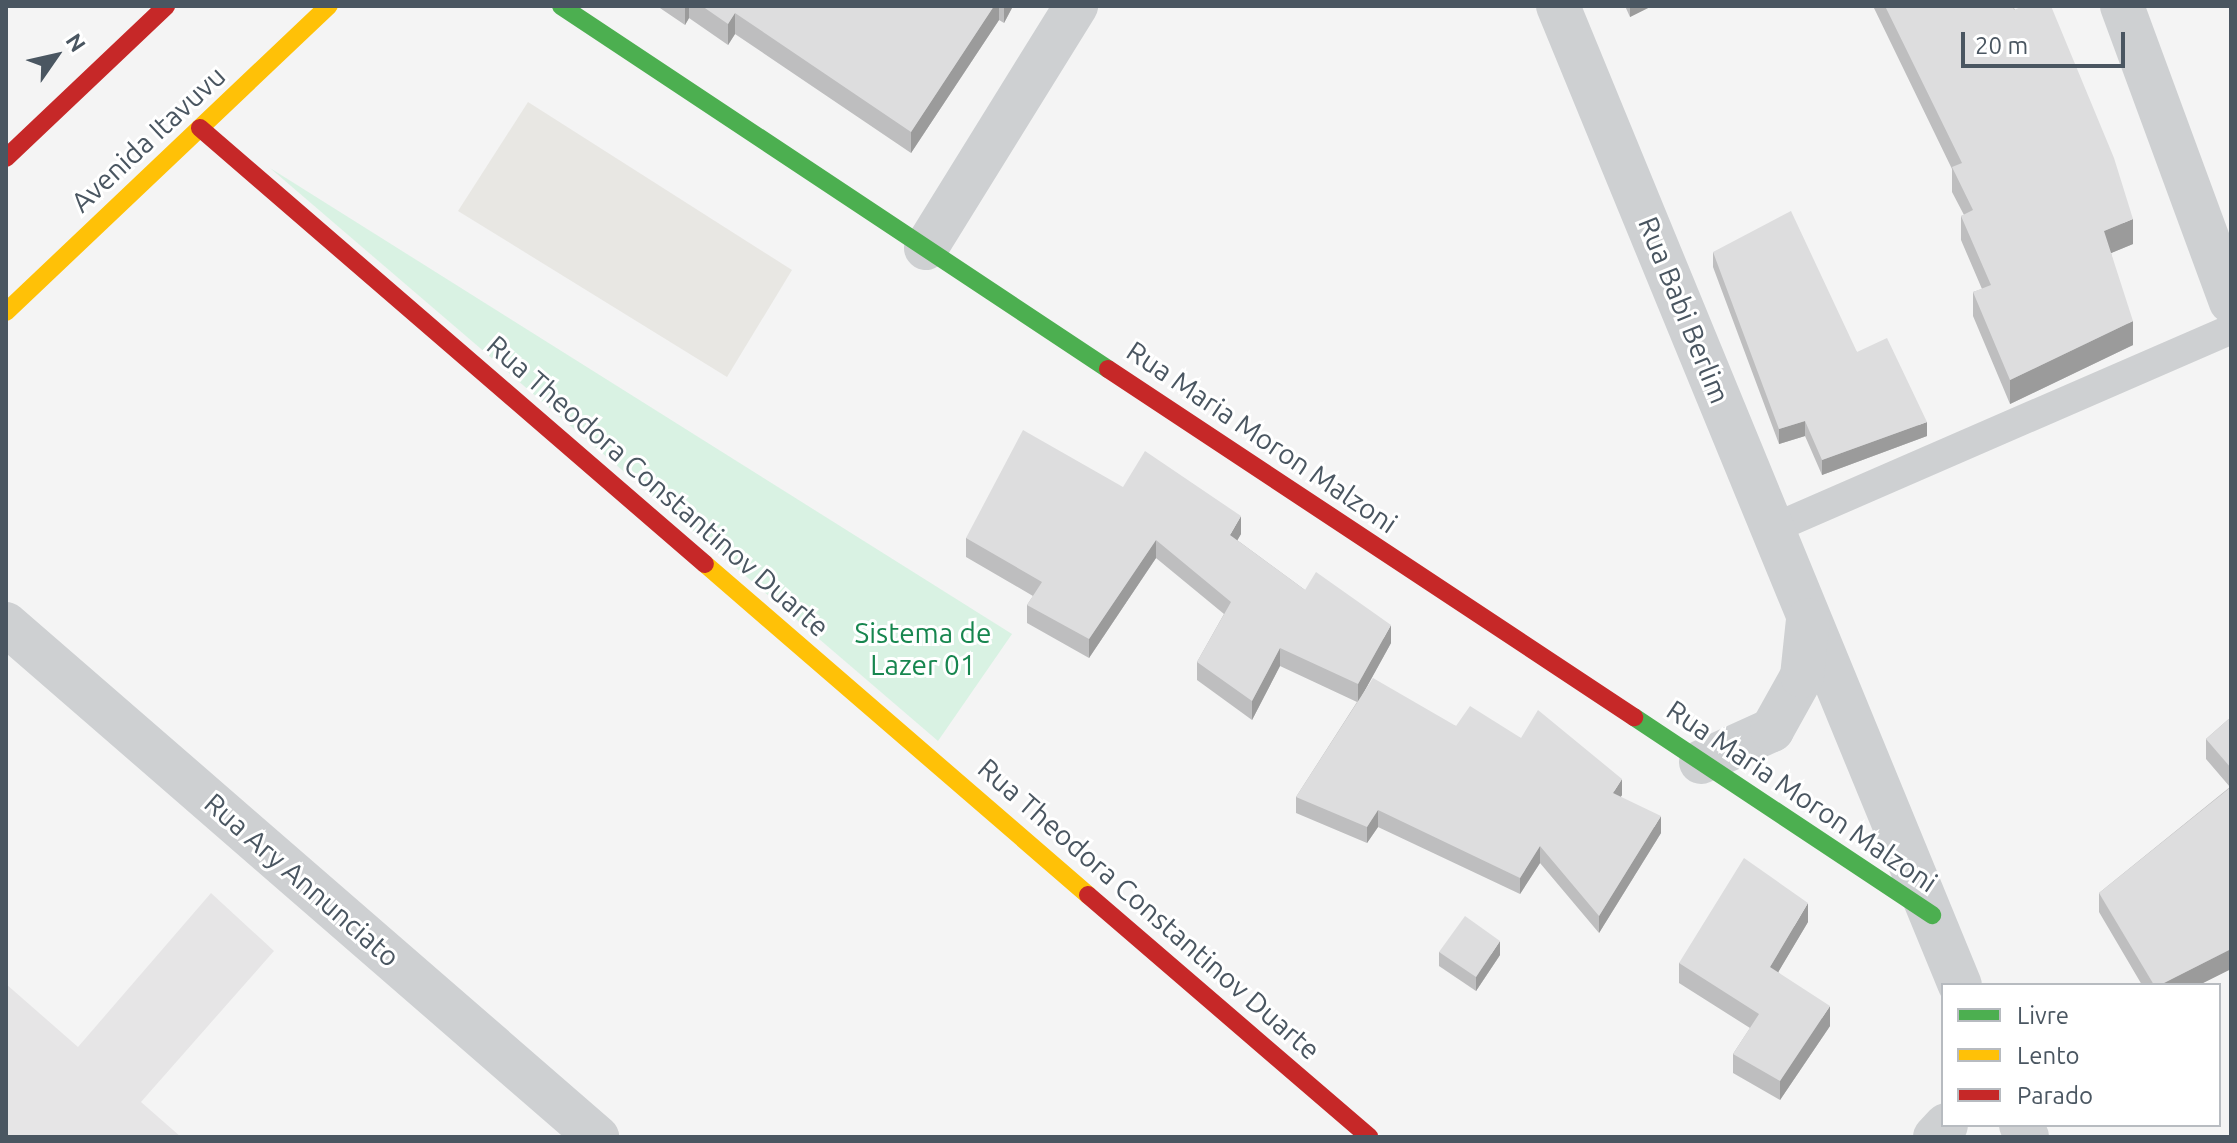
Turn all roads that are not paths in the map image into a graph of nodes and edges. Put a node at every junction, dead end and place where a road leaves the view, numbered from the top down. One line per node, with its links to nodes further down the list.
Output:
1 (166, 6): 8 (street)
2 (329, 6): 7 (street, Avenida Itavuvu)
3 (561, 6): 9 (street, Rua Maria Moron Malzoni)
4 (1076, 6): 9 (street)
5 (1558, 6): 13 (street, Rua Babi Berlim)
6 (2122, 6): 10 (street)
7 (200, 128): 11 (street, Avenida Itavuvu); 20 (street, Rua Theodora Constantinov Duarte)
8 (6, 158)
9 (926, 248): 16 (street, Rua Maria Moron Malzoni)
10 (2231, 302)
11 (6, 312)
12 (2231, 329): 13 (lane)
13 (1774, 528): 14 (street, Rua Babi Berlim)
14 (1809, 614): 16 (street, Rua Babi Berlim); 17 (street, Rua Babi Berlim)
15 (6, 624): 19 (street, Rua Ary Annunciato)
16 (1701, 762): 17 (street, Rua Maria Moron Malzoni)
17 (1932, 915): 18 (street, Rua Babi Berlim)
18 (1959, 983)
19 (597, 1137)
20 (1369, 1137)

